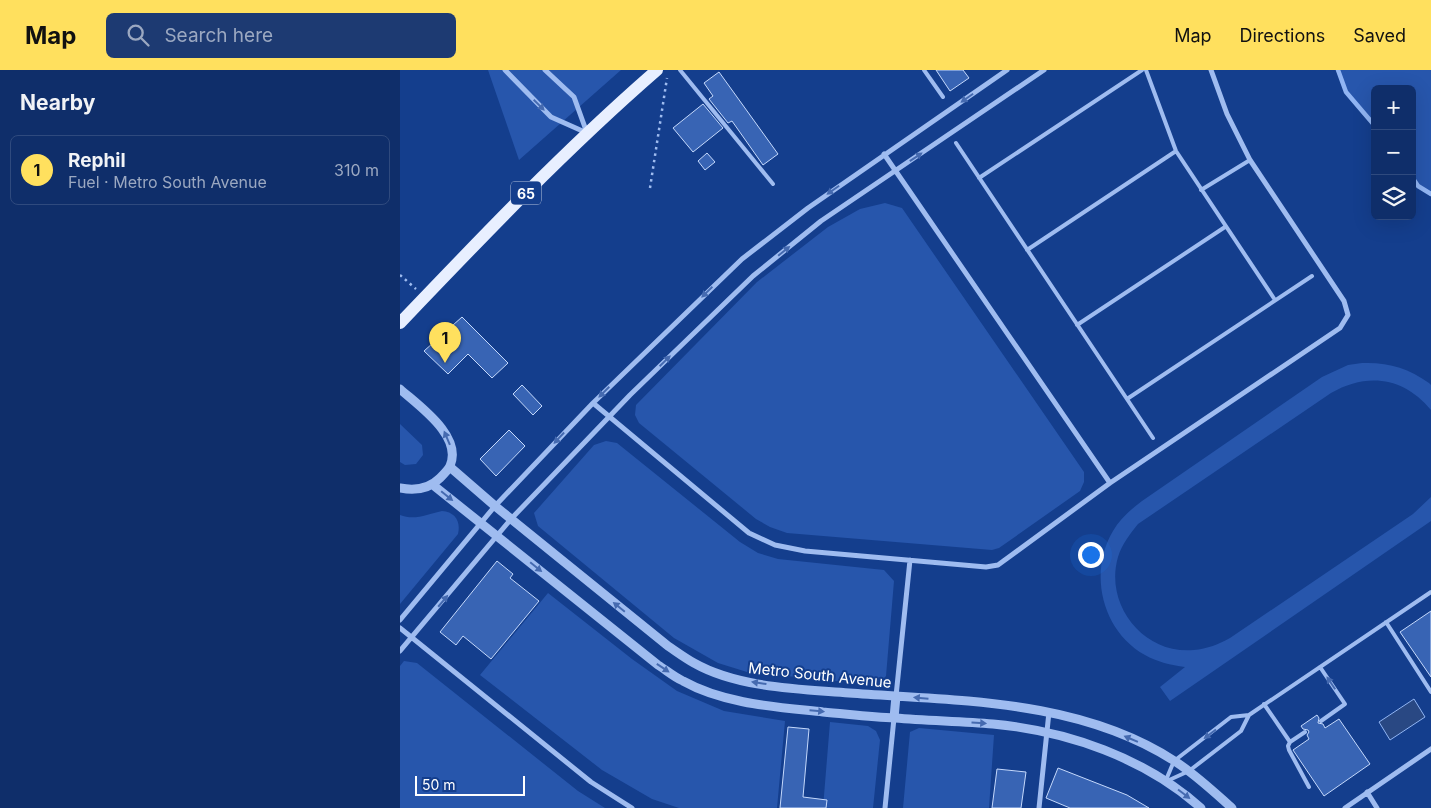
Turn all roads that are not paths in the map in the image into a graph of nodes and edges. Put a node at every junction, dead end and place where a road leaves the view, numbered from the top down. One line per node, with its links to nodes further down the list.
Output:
1 (545, 70): 12 (street)
2 (657, 70): 12 (main road, 65)
3 (680, 70): 19 (lane)
4 (924, 70): 11 (lane)
5 (1007, 70): 15 (street, one-way to 15)
6 (1044, 70): 17 (street, one-way to 6)
7 (1142, 70): 18 (lane)
8 (1146, 70): 14 (lane)
9 (1210, 70): 16 (street)
10 (508, 71): 12 (street, one-way to 12)
11 (943, 97)
12 (587, 134): 25 (main road, 65)
13 (956, 143): 18 (lane)
14 (1176, 151): 20 (lane); 22 (lane)
15 (884, 154): 17 (street); 31 (street, one-way to 31)
16 (1250, 160): 20 (lane); 35 (street)
17 (896, 171): 32 (street, one-way to 17); 35 (street)
18 (979, 178): 22 (lane)
19 (773, 184)
20 (1201, 190): 21 (lane)
21 (1225, 227): 24 (lane); 26 (lane)
22 (1027, 250): 26 (lane)
23 (1312, 276): 24 (lane)
24 (1275, 300): 30 (lane)
25 (400, 323)
26 (1077, 325): 30 (lane)
27 (453, 344): 28 (lane)
28 (448, 350)
29 (400, 389): 34 (street, one-way to 29)
30 (1127, 399): 33 (lane)
31 (592, 403): 32 (street); 38 (street, one-way to 38)
32 (609, 417): 39 (street); 42 (street)
33 (1152, 438)
34 (450, 467): 36 (street); 38 (street, Metro South Avenue)
35 (1110, 483): 42 (street)
36 (433, 485): 37 (street); 40 (street, one-way to 40)
37 (400, 488)
38 (495, 506): 39 (street, Metro South Avenue); 40 (street)
39 (511, 519): 41 (street); 51 (street, Metro South Avenue, one-way to 39)
40 (481, 524): 41 (street); 44 (street)
41 (497, 537): 47 (street, one-way to 41); 55 (street, one-way to 55)
42 (910, 560): 51 (street)
43 (1431, 592): 45 (lane)
44 (400, 620)
45 (1386, 622): 49 (lane); 50 (lane)
46 (400, 628): 47 (street)
47 (411, 638): 48 (street); 66 (street)
48 (400, 651)
49 (1320, 667): 52 (lane); 56 (lane, one-way to 49)
50 (1431, 692)
51 (896, 696): 53 (street, Metro South Avenue, one-way to 51); 55 (street)
52 (1264, 704): 54 (lane); 59 (lane)
53 (1049, 712): 58 (street); 61 (street, Metro South Avenue, one-way to 53)
54 (1249, 715): 61 (lane, one-way to 61); 62 (lane)
55 (894, 718): 58 (street, one-way to 58); 67 (street)
56 (1321, 721)
57 (1305, 732): 59 (lane)
58 (1046, 733): 63 (street); 68 (street)
59 (1290, 742): 64 (lane)
60 (1431, 749): 65 (street)
61 (1174, 761): 62 (street, Metro South Avenue); 63 (lane)
62 (1189, 771): 63 (lane); 70 (street, Metro South Avenue)
63 (1166, 781): 69 (street, one-way to 69)
64 (1309, 787)
65 (1367, 792): 71 (street); 72 (street)
66 (632, 808)
67 (885, 808)
68 (1038, 808)
69 (1201, 808)
70 (1232, 808)
71 (1345, 808)
72 (1377, 808)

